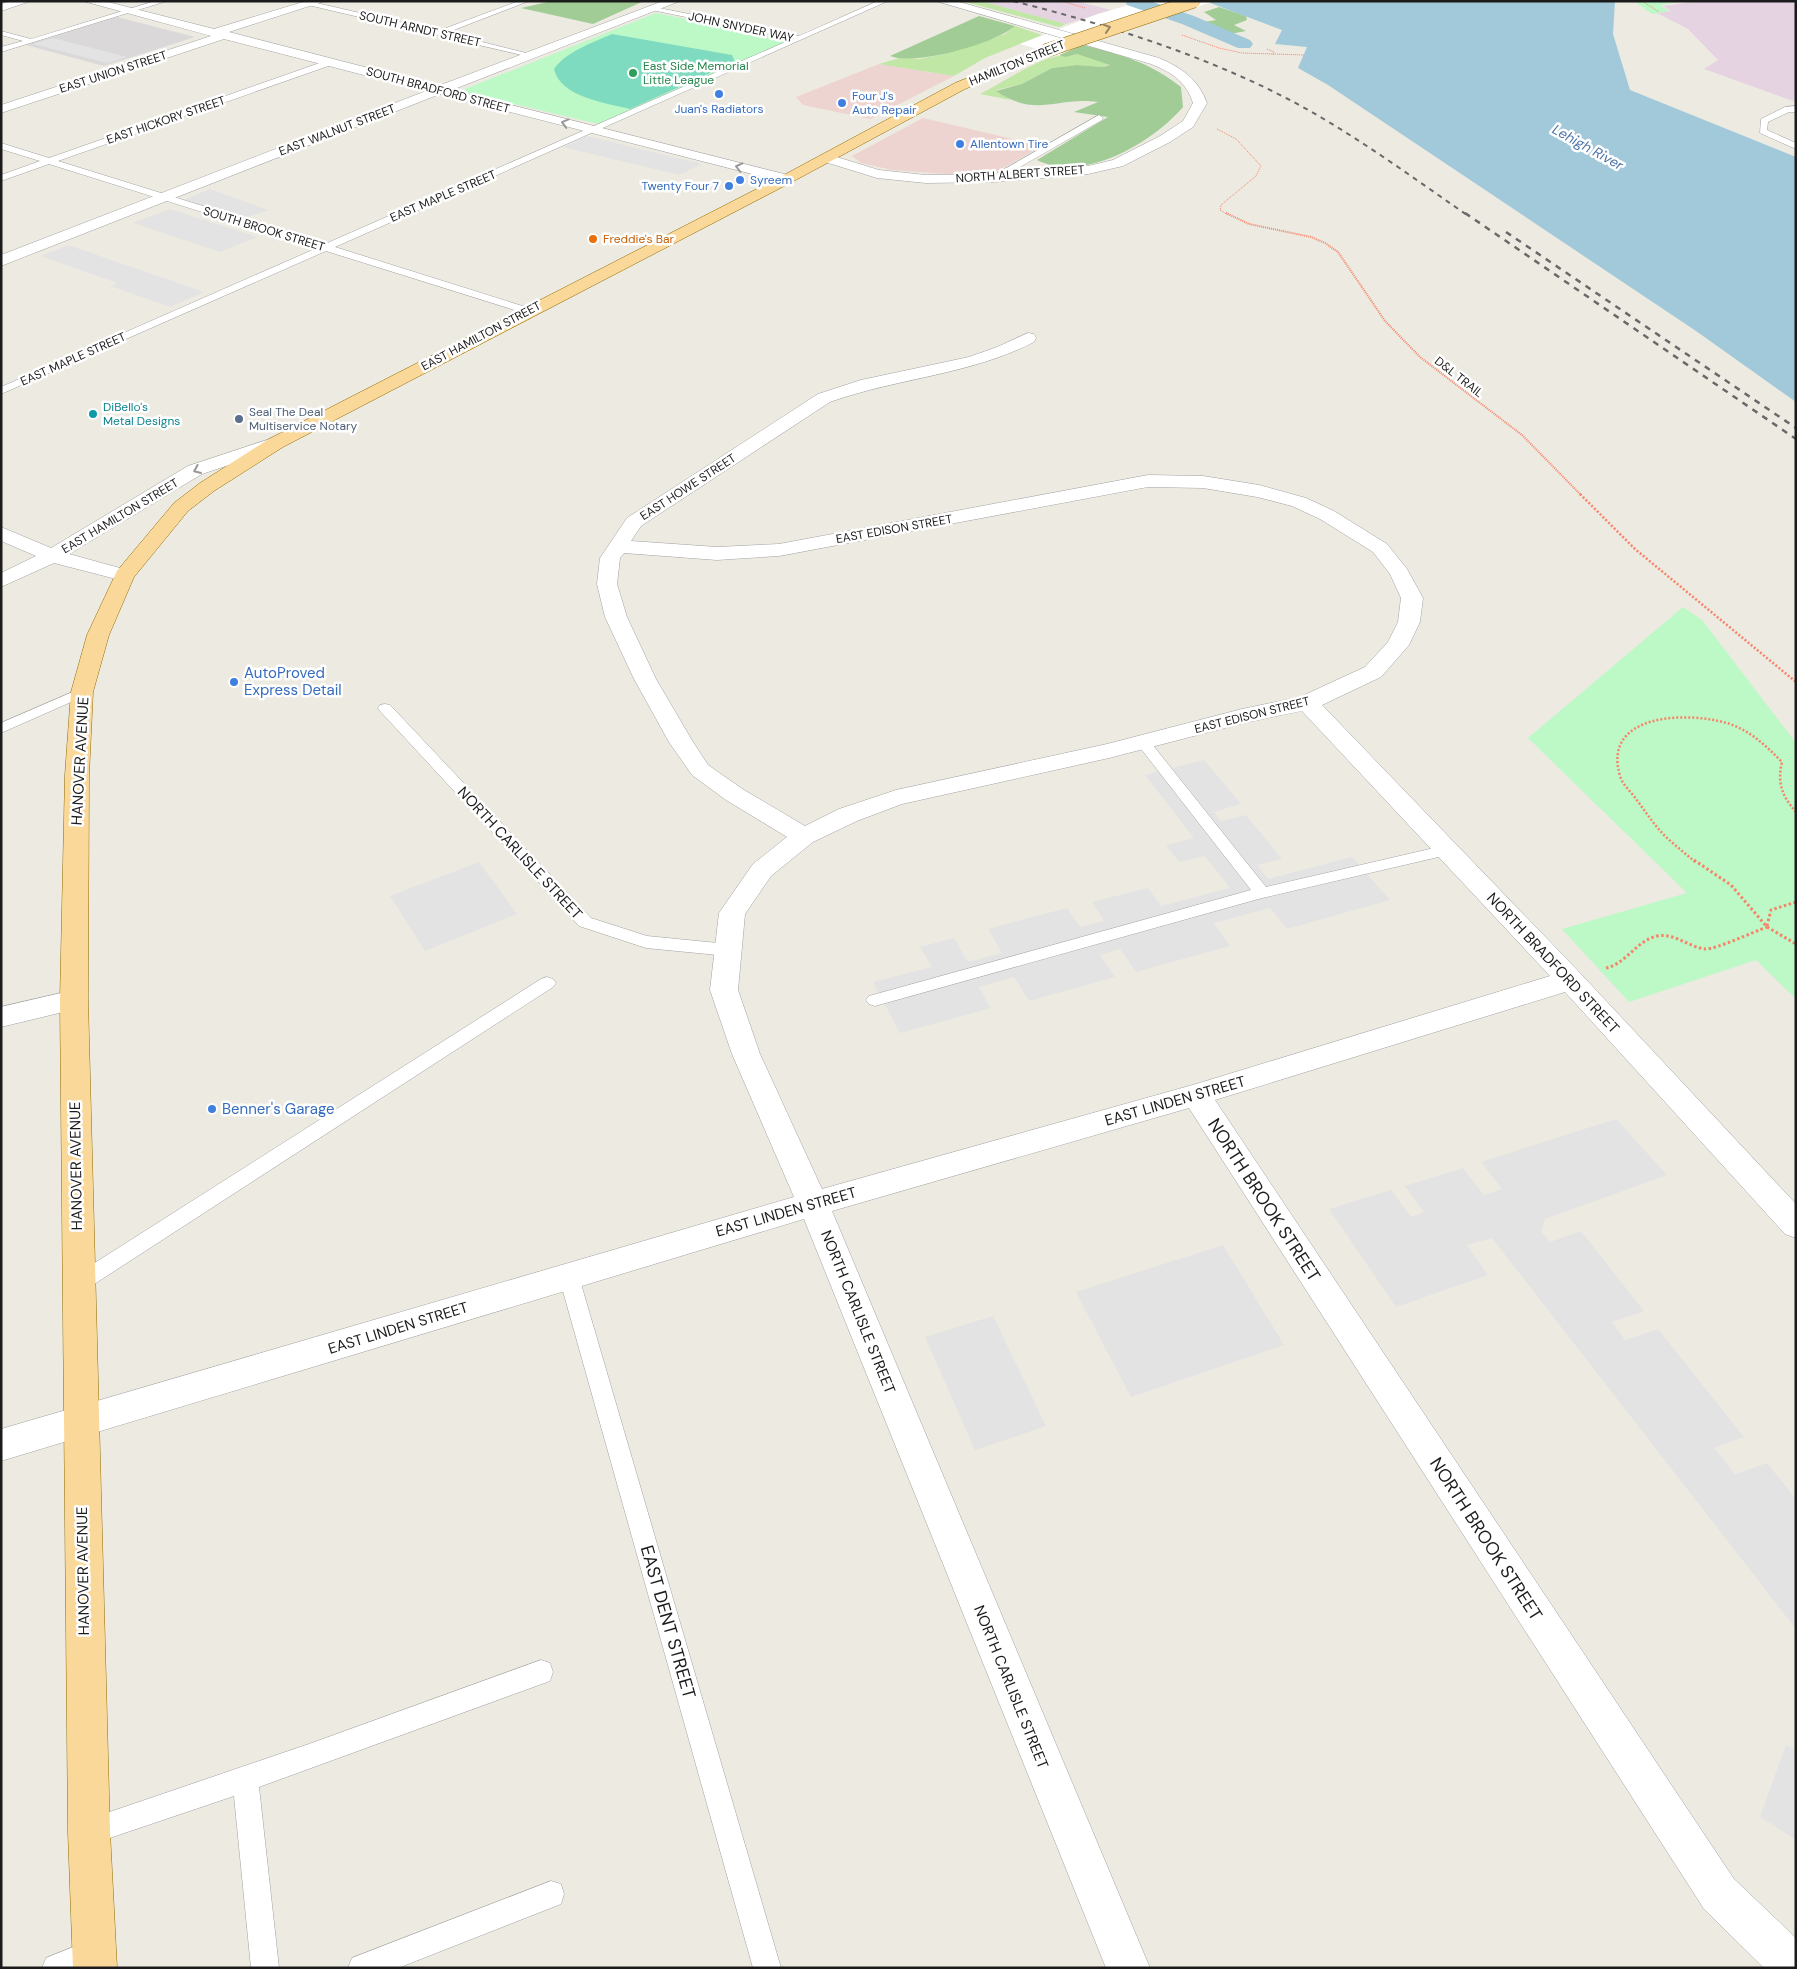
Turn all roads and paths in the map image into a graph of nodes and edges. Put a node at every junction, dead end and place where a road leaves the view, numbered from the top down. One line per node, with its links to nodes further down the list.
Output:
1 (25, 1): 11 (street)
2 (90, 1): 13 (street, SOUTH BRADFORD STREET)
3 (164, 1): 13 (lane)
4 (526, 1): 19 (lane)
5 (674, 1): 12 (street, EAST WALNUT STREET)
6 (885, 1): 20 (lane, EAST MAPLE STREET)
7 (942, 1): 35 (street, NORTH ALBERT STREET)
8 (1194, 1): 28 (main road, HAMILTON STREET, one-way to 8, bridge)
9 (1642, 1): 14 (path)
10 (315, 2): 18 (street, EAST UNION STREET); 19 (lane, SOUTH ARNDT STREET)
11 (1, 8)
12 (652, 8): 20 (lane, JOHN SNYDER WAY); 24 (street, EAST WALNUT STREET)
13 (130, 11): 18 (street, SOUTH BRADFORD STREET); 21 (lane)
14 (1659, 12)
15 (1078, 27): 28 (main road, HAMILTON STREET)
16 (1175, 32): 25 (path)
17 (1, 33): 21 (lane)
18 (220, 34): 27 (street, SOUTH BRADFORD STREET); 30 (street, EAST UNION STREET)
19 (436, 34): 24 (lane, SOUTH ARNDT STREET)
20 (800, 39): 36 (lane, EAST MAPLE STREET)
21 (32, 41): 23 (lane)
22 (1266, 49): 25 (path)
23 (1, 50)
24 (530, 55): 29 (street, EAST WALNUT STREET)
25 (1273, 55): 26 (path)
26 (1304, 55)
27 (331, 62): 29 (street, SOUTH BRADFORD STREET); 40 (lane, EAST HICKORY STREET)
28 (960, 86): 39 (main road, EAST HAMILTON STREET)
29 (442, 90): 36 (street, SOUTH BRADFORD STREET, one-way to 29); 44 (street, EAST WALNUT STREET)
30 (1, 109)
31 (1796, 109): 32 (lane)
32 (1773, 115): 34 (lane); 38 (lane)
33 (1099, 118): 42 (lane)
34 (1788, 120)
35 (1188, 124): 42 (street, NORTH ALBERT STREET); 56 (path, D&L TRAIL)
36 (592, 131): 43 (street, SOUTH BRADFORD STREET, one-way to 36); 45 (lane, EAST MAPLE STREET)
37 (1, 146): 40 (lane, SOUTH BROOK STREET)
38 (1796, 146)
39 (827, 158): 42 (street, NORTH ALBERT STREET); 43 (main road, EAST HAMILTON STREET)
40 (50, 162): 41 (lane, EAST HICKORY STREET); 44 (lane, SOUTH BROOK STREET)
41 (1, 178)
42 (994, 178)
43 (787, 179): 47 (main road, EAST HAMILTON STREET)
44 (164, 197): 45 (lane, SOUTH BROOK STREET); 46 (street, EAST WALNUT STREET)
45 (325, 248): 47 (lane, SOUTH BROOK STREET); 49 (lane, EAST MAPLE STREET)
46 (1, 261)
47 (528, 311): 50 (main road, EAST HAMILTON STREET)
48 (1028, 338): 52 (street, EAST HOWE STREET)
49 (1, 391)
50 (276, 443): 53 (street, EAST HAMILTON STREET, one-way to 53); 54 (main road, HANOVER AVENUE)
51 (1, 533): 53 (street)
52 (617, 546): 58 (street, EAST EDISON STREET); 63 (street, EAST HOWE STREET)
53 (52, 556): 54 (street); 55 (street, EAST HAMILTON STREET)
54 (124, 575): 57 (main road, HANOVER AVENUE)
55 (1, 582)
56 (1796, 682)
57 (82, 692): 60 (lane); 73 (main road, HANOVER AVENUE)
58 (1307, 703): 61 (street, EAST EDISON STREET); 64 (street, NORTH BRADFORD STREET)
59 (385, 708): 69 (lane, NORTH CARLISLE STREET)
60 (1, 729)
61 (1143, 742): 63 (street, EAST EDISON STREET); 65 (lane)
62 (1796, 812): 67 (path)
63 (804, 836): 69 (street, EAST EDISON STREET)
64 (1446, 850): 65 (lane); 71 (street, NORTH BRADFORD STREET)
65 (1262, 894): 74 (lane)
66 (1796, 902): 67 (path)
67 (1767, 927): 68 (path); 70 (path)
68 (1796, 944)
69 (728, 950): 77 (street, NORTH CARLISLE STREET)
70 (1603, 969)
71 (1570, 980): 76 (street, EAST LINDEN STREET); 78 (street, NORTH BRADFORD STREET)
72 (548, 983): 80 (lane)
73 (74, 1000): 75 (street); 80 (main road, HANOVER AVENUE)
74 (875, 1000)
75 (1, 1017)
76 (1196, 1095): 77 (street, EAST LINDEN STREET); 93 (street, NORTH BROOK STREET)
77 (813, 1204): 79 (street, EAST LINDEN STREET); 92 (street, NORTH CARLISLE STREET)
78 (1796, 1225)
79 (569, 1277): 81 (street, EAST LINDEN STREET); 91 (lane, EAST DENT STREET)
80 (78, 1284): 81 (main road, HANOVER AVENUE)
81 (80, 1423): 82 (street, EAST LINDEN STREET); 85 (main road, HANOVER AVENUE)
82 (1, 1445)
83 (540, 1672): 84 (lane)
84 (245, 1778): 85 (lane); 89 (lane)
85 (89, 1832): 87 (main road, HANOVER AVENUE)
86 (552, 1894): 90 (lane)
87 (94, 1960): 88 (lane)
88 (56, 1968)
89 (265, 1968)
90 (362, 1968)
91 (767, 1968)
92 (1128, 1968)
93 (1796, 1968)

